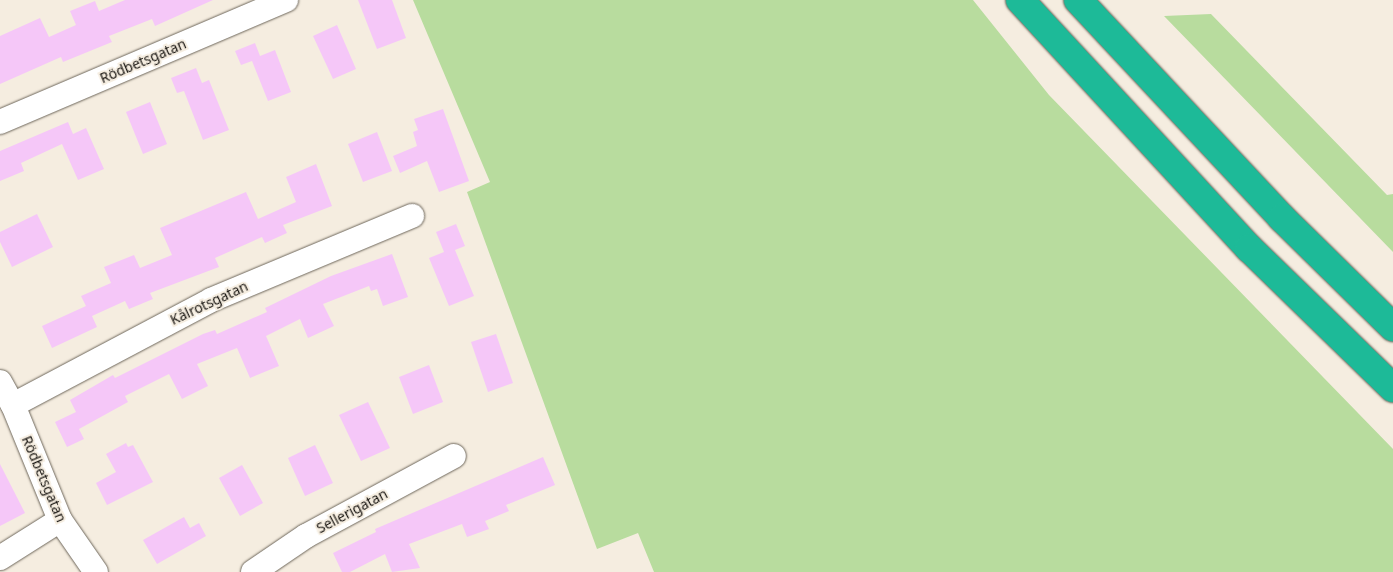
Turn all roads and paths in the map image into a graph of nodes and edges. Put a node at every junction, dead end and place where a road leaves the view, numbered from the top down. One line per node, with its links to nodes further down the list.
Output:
1 (286, 0): 4 (street, Rödbetsgatan)
2 (1020, 0): 8 (highway)
3 (1078, 0): 6 (highway)
4 (0, 122)
5 (412, 216): 9 (street, Kålrotsgatan)
6 (1393, 327)
7 (0, 382): 9 (street, Rödbetsgatan)
8 (1393, 388)
9 (13, 405): 11 (street, Rödbetsgatan)
10 (454, 456): 14 (street, Sellerigatan)
11 (60, 520): 12 (street); 13 (street, Rödbetsgatan)
12 (0, 558)
13 (96, 572)
14 (253, 572)

